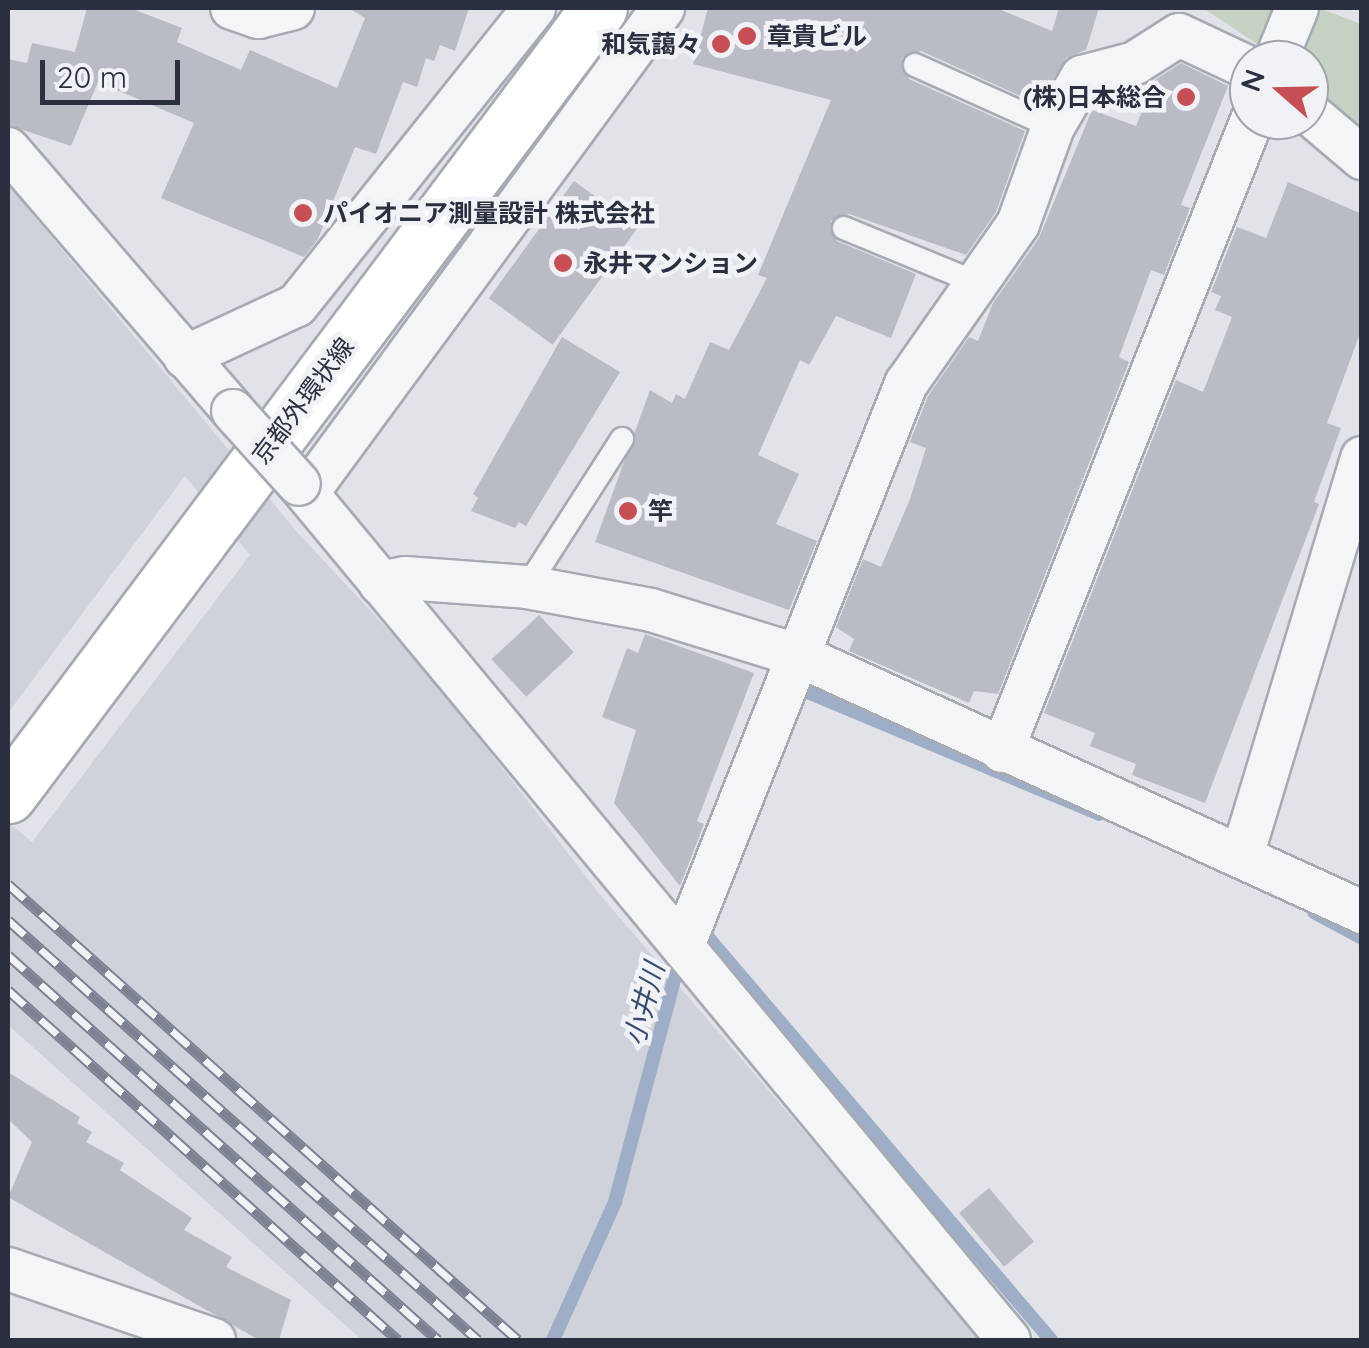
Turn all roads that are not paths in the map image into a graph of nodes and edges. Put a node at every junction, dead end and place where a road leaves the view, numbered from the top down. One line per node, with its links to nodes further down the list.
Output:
1 (232, 8): 2 (street)
2 (294, 8)
3 (534, 8): 18 (street)
4 (599, 8): 26 (main road, 京都外環状線)
5 (663, 8): 21 (street)
6 (1298, 8): 8 (street)
7 (1176, 21): 9 (street); 11 (street)
8 (1284, 40)
9 (1229, 55)
10 (915, 65): 11 (lane)
11 (1053, 127): 17 (street)
12 (1329, 129): 15 (street)
13 (1244, 140): 25 (street)
14 (8, 149): 18 (street)
15 (1362, 158)
16 (844, 228): 17 (lane)
17 (976, 282): 24 (street)
18 (185, 357): 21 (street, bridge)
19 (622, 439): 23 (lane)
20 (1362, 458): 27 (street)
21 (303, 489): 22 (street)
22 (380, 583): 23 (street); 29 (street)
23 (527, 588): 24 (street)
24 (800, 656): 25 (street); 29 (street)
25 (1002, 751): 27 (street)
26 (8, 795)
27 (1242, 856): 28 (street)
28 (1362, 912)
29 (683, 946): 32 (street)
30 (8, 1269): 31 (street)
31 (214, 1340)
32 (1009, 1340)

